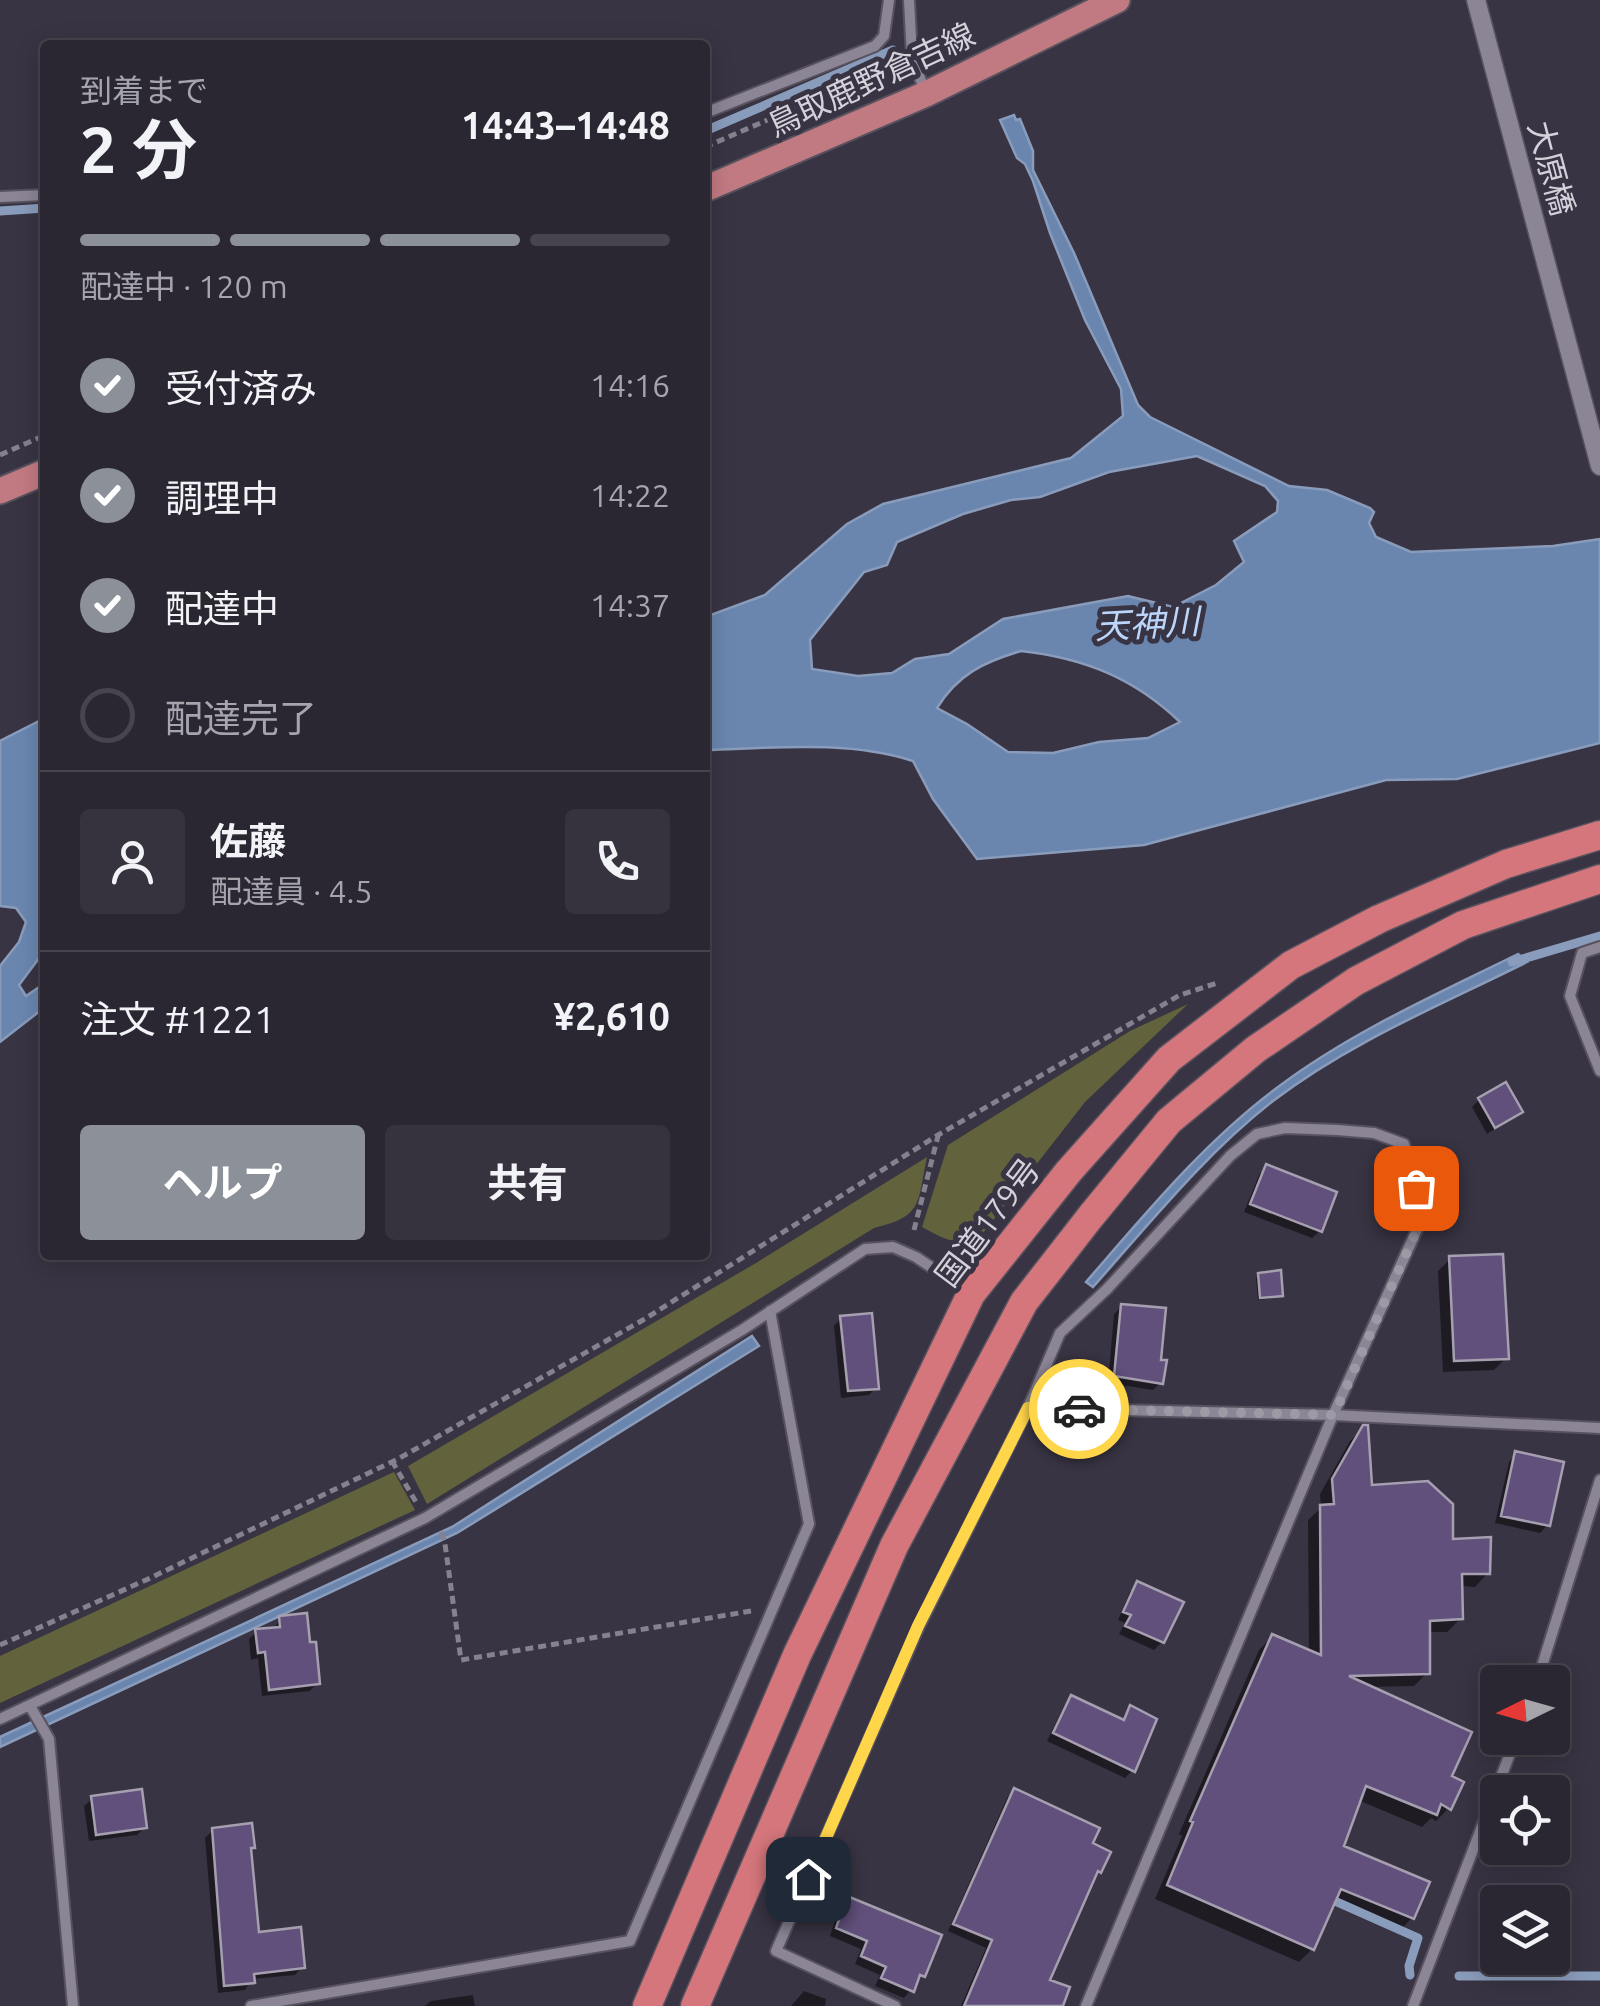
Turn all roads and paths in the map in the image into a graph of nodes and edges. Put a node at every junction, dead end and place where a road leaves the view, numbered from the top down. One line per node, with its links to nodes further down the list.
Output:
1 (889, 0): 7 (street)
2 (909, 0): 5 (street)
3 (1117, 0): 6 (main road, 鳥取鹿野倉吉線)
4 (1476, 0): 14 (street, 大原橋)
5 (912, 58): 6 (street); 8 (path)
6 (926, 94): 9 (main road, 鳥取鹿野倉吉線)
7 (710, 111)
8 (710, 145)
9 (710, 187)
10 (40, 194): 11 (street)
11 (0, 198)
12 (40, 438): 13 (path)
13 (0, 455)
14 (1600, 466)
15 (40, 474): 16 (main road)
16 (0, 491)
17 (1600, 835): 24 (highway, 国道179号)
18 (1600, 879): 41 (highway)
19 (1600, 947): 21 (street)
20 (1234, 977): 22 (path)
21 (1600, 1071)
22 (938, 1135): 23 (path); 29 (path)
23 (914, 1230)
24 (971, 1294): 25 (street); 40 (highway, 国道179号)
25 (770, 1311): 31 (street); 32 (street)
26 (1028, 1408): 27 (street); 27 (street); 42 (street)
27 (1334, 1415): 28 (street); 43 (street)
28 (1600, 1428)
29 (392, 1461): 31 (path); 33 (path)
30 (1600, 1480): 34 (street)
31 (429, 1515): 32 (path); 35 (street)
32 (774, 1607): 39 (street)
33 (0, 1645)
34 (1542, 1665)
35 (30, 1706): 36 (street); 38 (street)
36 (0, 1719)
37 (1509, 1755): 44 (street)
38 (73, 2006)
39 (251, 2006)
40 (647, 2006)
41 (695, 2006)
42 (895, 2006)
43 (1086, 2006)
44 (1413, 2006)

